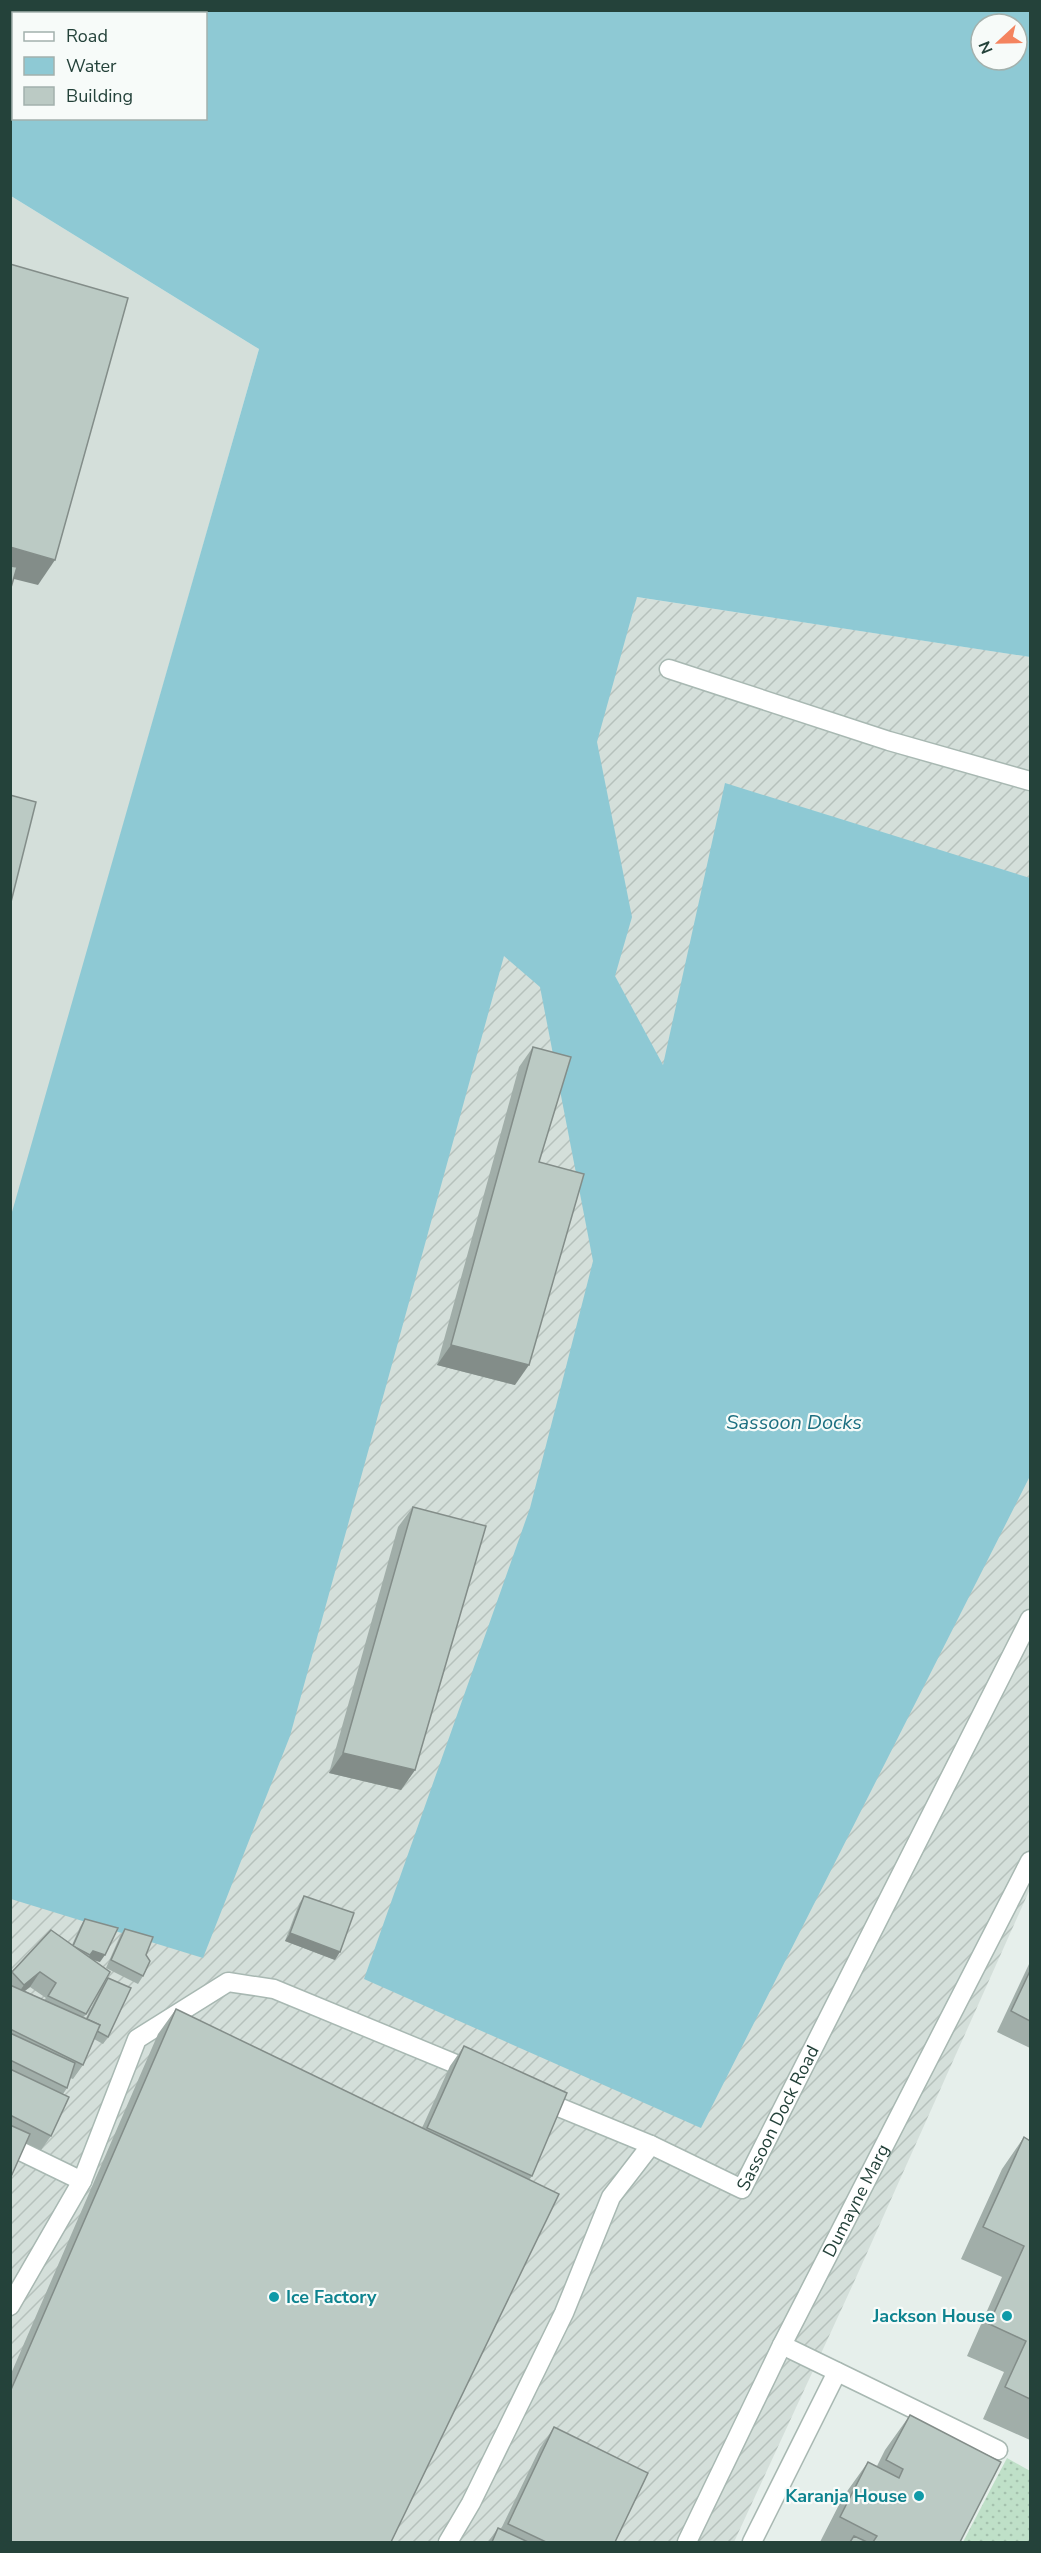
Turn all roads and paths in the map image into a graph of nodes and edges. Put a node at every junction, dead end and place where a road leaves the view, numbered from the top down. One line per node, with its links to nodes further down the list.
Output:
1 (669, 669): 2 (street)
2 (1030, 781)
3 (1030, 1619): 7 (street, Sassoon Dock Road)
4 (1030, 1861): 11 (street, Dumayne Marg)
5 (496, 2081): 9 (street)
6 (518, 2090): 7 (street)
7 (651, 2145): 14 (street)
8 (10, 2146): 9 (street)
9 (82, 2181): 10 (street)
10 (10, 2306)
11 (782, 2345): 12 (street); 15 (street, Dumayne Marg)
12 (837, 2372): 13 (street); 16 (street)
13 (998, 2450)
14 (448, 2542)
15 (687, 2542)
16 (753, 2542)

